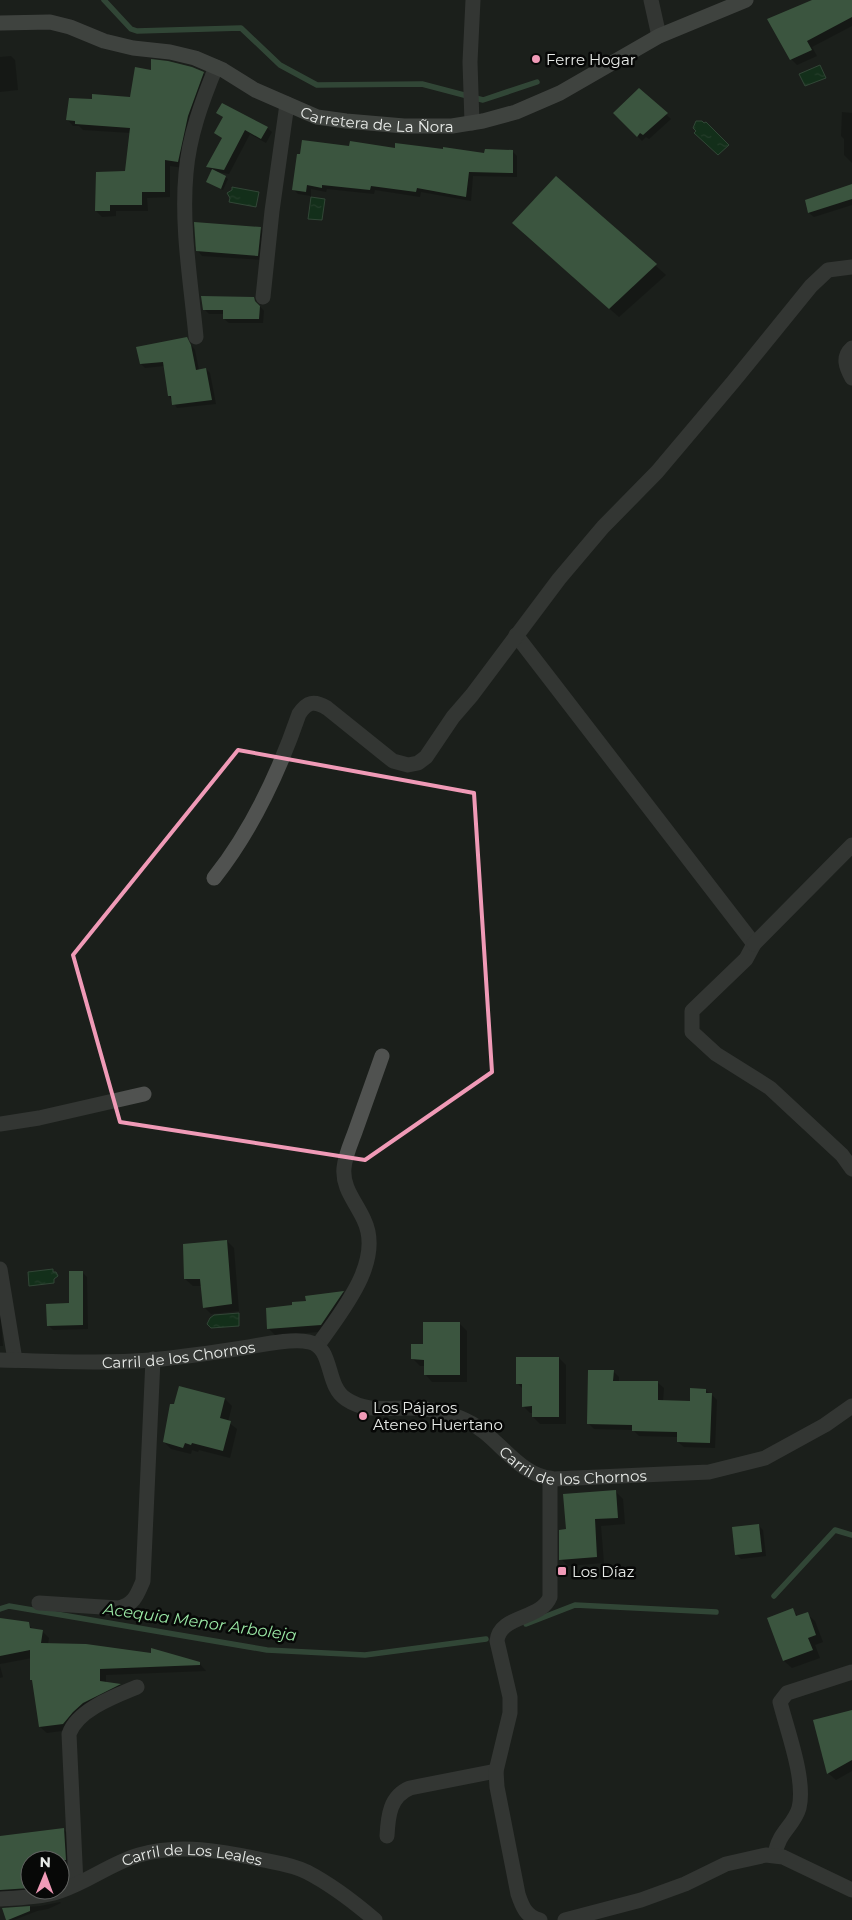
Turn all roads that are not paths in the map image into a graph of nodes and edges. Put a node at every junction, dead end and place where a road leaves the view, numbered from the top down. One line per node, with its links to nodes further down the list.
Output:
1 (473, 0): 8 (street)
2 (651, 0): 5 (street)
3 (746, 0): 5 (main road, Carretera de La Ñora)
4 (0, 23): 6 (main road, Carretera de La Ñora)
5 (659, 36): 8 (main road, Carretera de La Ñora)
6 (216, 67): 7 (main road, Carretera de La Ñora); 11 (street)
7 (287, 104): 8 (main road, Carretera de La Ñora); 10 (street)
8 (472, 123)
9 (852, 267): 14 (street)
10 (264, 297)
11 (196, 337)
12 (852, 348): 13 (street)
13 (852, 378)
14 (516, 635): 16 (street); 17 (street)
15 (852, 845): 17 (street)
16 (214, 878)
17 (754, 944): 21 (street)
18 (382, 1056): 23 (street)
19 (144, 1094): 20 (street)
20 (0, 1124)
21 (852, 1169)
22 (0, 1269): 24 (street)
23 (318, 1345): 25 (street, Carril de los Chornos); 27 (street, Carril de los Chornos)
24 (8, 1360): 25 (street, Carril de los Chornos)
25 (153, 1360): 28 (street)
26 (852, 1406): 27 (street, Carril de los Chornos)
27 (550, 1478): 31 (street)
28 (39, 1603)
29 (852, 1672): 33 (street)
30 (136, 1687): 34 (street)
31 (496, 1771): 32 (street); 38 (street)
32 (387, 1836)
33 (775, 1855): 35 (street); 39 (street)
34 (76, 1884): 36 (street, Carril de Los Leales); 37 (street, Carril de Los Leales)
35 (852, 1890)
36 (0, 1899)
37 (375, 1920)
38 (540, 1920)
39 (565, 1920)

